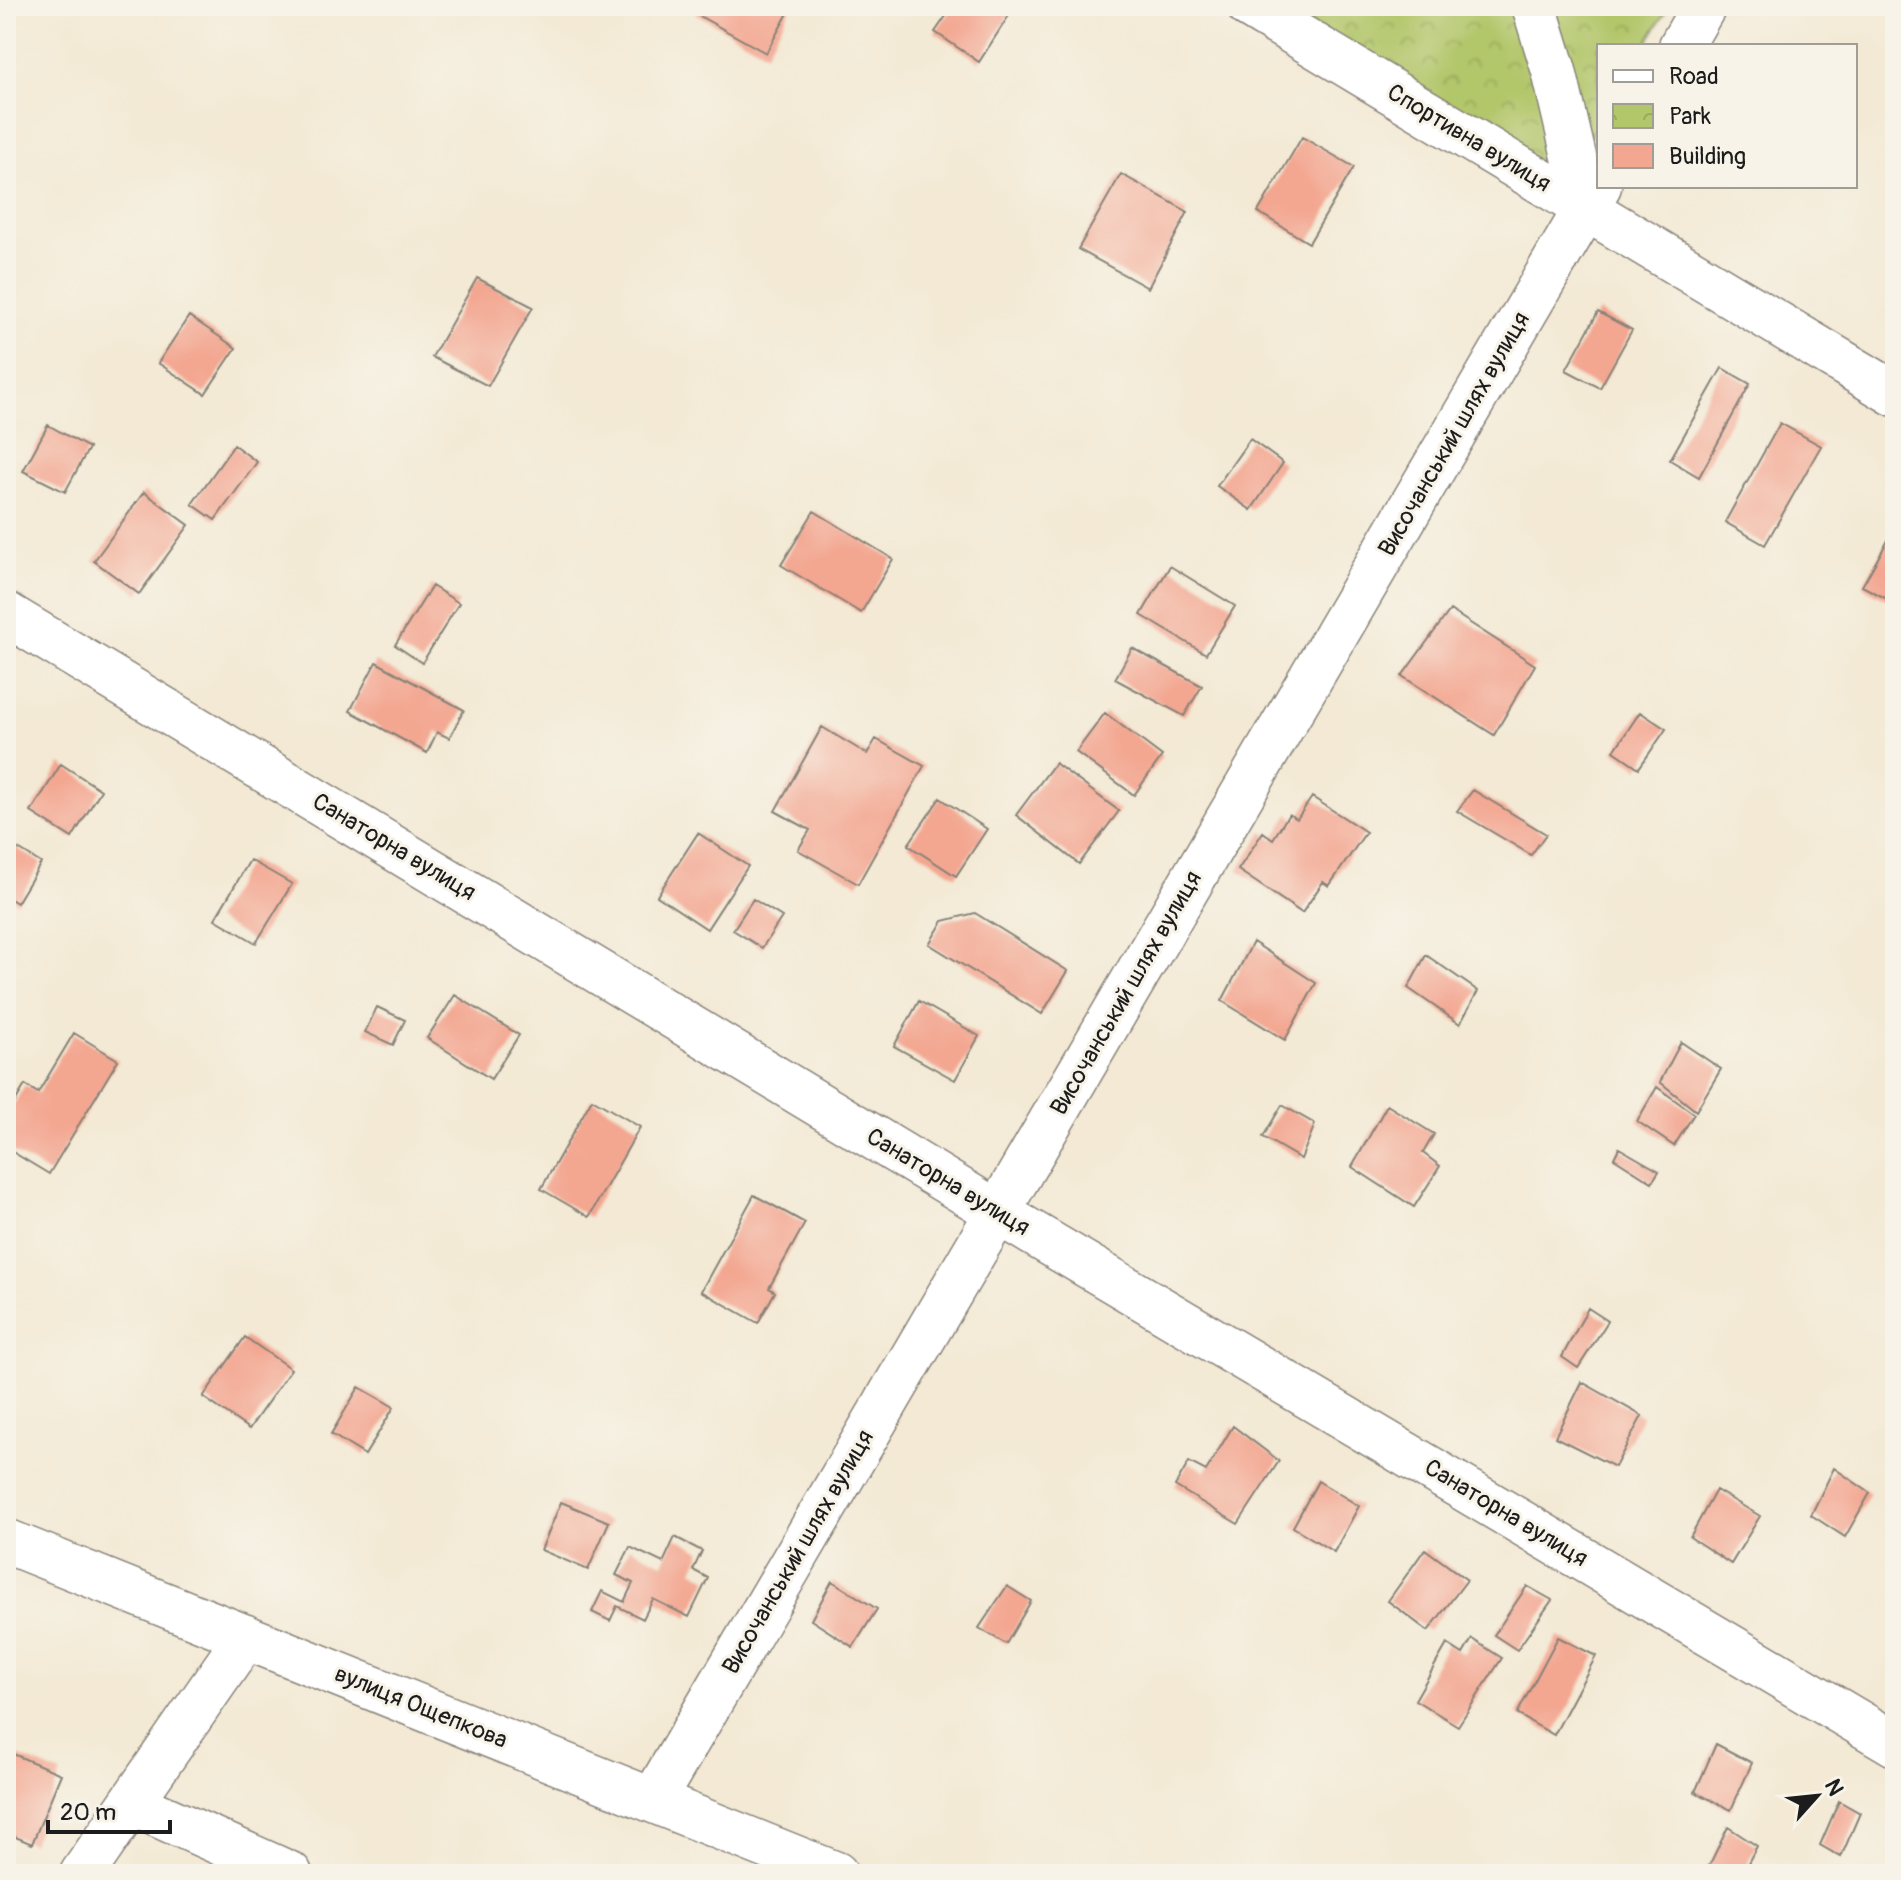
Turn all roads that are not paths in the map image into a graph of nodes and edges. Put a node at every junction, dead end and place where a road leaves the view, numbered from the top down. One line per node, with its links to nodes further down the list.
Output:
1 (1249, 6): 5 (main road, Спортивна вулиця)
2 (1534, 6): 5 (main road)
3 (1704, 6): 4 (main road)
4 (1682, 44)
5 (1593, 197): 6 (main road, Спортивна вулиця); 8 (main road, Височанський шлях вулиця)
6 (1895, 394)
7 (6, 614): 8 (main road, Санаторна вулиця)
8 (997, 1212): 11 (main road, Санаторна вулиця); 12 (main road, Височанський шлях вулиця)
9 (6, 1541): 10 (main road, вулиця Ощепкова)
10 (246, 1637): 12 (main road, вулиця Ощепкова); 13 (main road)
11 (1895, 1744)
12 (653, 1800): 16 (main road, вулиця Ощепкова)
13 (131, 1803): 14 (main road); 15 (main road)
14 (82, 1874)
15 (290, 1874)
16 (836, 1874)

